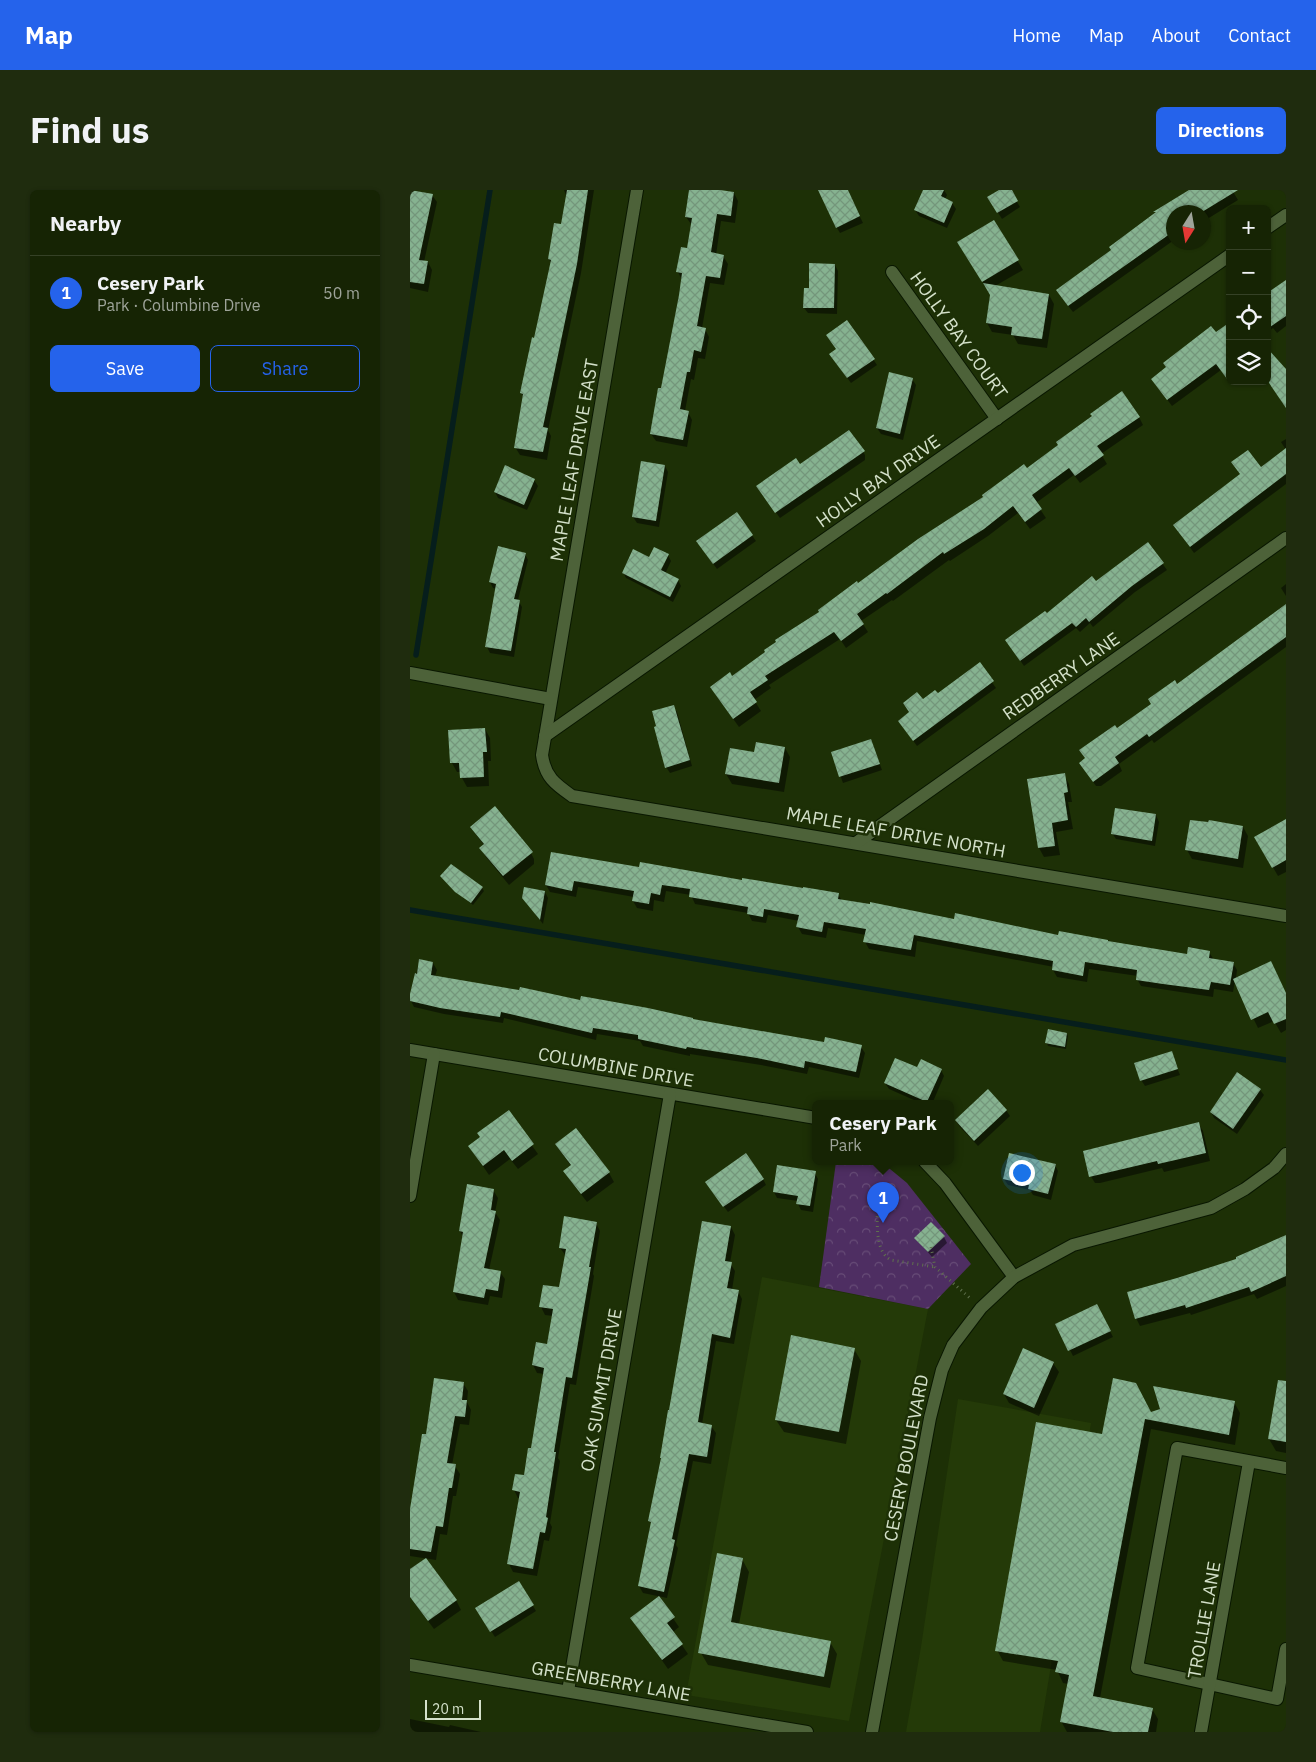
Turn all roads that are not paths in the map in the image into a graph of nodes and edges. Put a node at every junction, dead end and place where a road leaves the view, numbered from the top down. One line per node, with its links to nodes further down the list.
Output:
1 (637, 190): 9 (street, MAPLE LEAF DRIVE EAST)
2 (1286, 215): 3 (street)
3 (1271, 225)
4 (1226, 258): 6 (street, HOLLY BAY DRIVE)
5 (892, 272): 6 (street, HOLLY BAY COURT)
6 (997, 418): 10 (street, HOLLY BAY DRIVE)
7 (1286, 538): 11 (street, REDBERRY LANE)
8 (410, 673): 9 (street)
9 (551, 699): 10 (street, MAPLE LEAF DRIVE EAST)
10 (545, 736): 11 (street, MAPLE LEAF DRIVE NORTH)
11 (856, 843): 12 (street, MAPLE LEAF DRIVE NORTH)
12 (1286, 916)
13 (410, 1050): 14 (street, COLUMBINE DRIVE)
14 (434, 1054): 15 (street, COLUMBINE DRIVE); 19 (street)
15 (670, 1094): 16 (street, COLUMBINE DRIVE); 26 (street, OAK SUMMIT DRIVE)
16 (812, 1117)
17 (1286, 1154): 20 (street, CESERY BOULEVARD)
18 (928, 1165): 20 (street)
19 (410, 1196)
20 (1014, 1277): 28 (street, CESERY BOULEVARD)
21 (1249, 1462): 22 (street); 25 (street, TROLLIE LANE); 25 (street)
22 (1286, 1468)
23 (1286, 1649): 25 (street)
24 (410, 1665): 26 (street, GREENBERRY LANE)
25 (1210, 1684): 29 (street, TROLLIE LANE)
26 (568, 1691): 27 (street, GREENBERRY LANE)
27 (807, 1732)
28 (872, 1732)
29 (1201, 1732)

